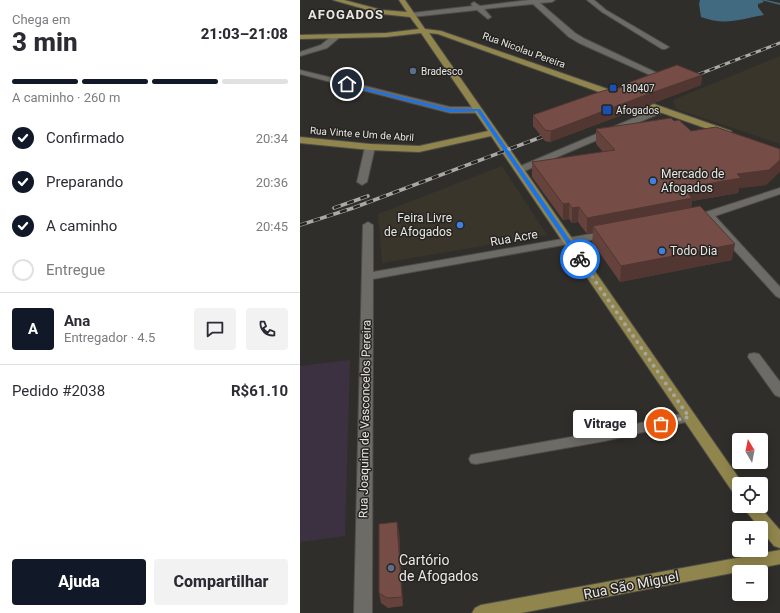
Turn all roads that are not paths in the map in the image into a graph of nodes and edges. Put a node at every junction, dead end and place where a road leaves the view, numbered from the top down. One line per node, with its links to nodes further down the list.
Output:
1 (336, 0): 8 (main road)
2 (402, 0): 8 (main road)
3 (471, 0): 7 (street)
4 (552, 0): 6 (street)
5 (590, 0): 13 (street)
6 (533, 1): 7 (street); 16 (street)
7 (478, 8): 8 (street); 9 (street)
8 (412, 15): 10 (main road)
9 (488, 17)
10 (424, 30): 12 (main road, Rua Nicolau Pereira); 17 (main road, Rua Nicolau Pereira); 19 (main road)
11 (300, 37): 12 (main road, Rua Nicolau Pereira)
12 (336, 37): 14 (street)
13 (664, 46)
14 (300, 54)
15 (300, 72): 19 (street)
16 (653, 73)
17 (616, 95)
18 (657, 108): 21 (main road); 24 (street)
19 (478, 110): 20 (main road)
20 (493, 133): 23 (main road, Rua Vinte e Um de Abril); 24 (main road)
21 (735, 136)
22 (300, 140): 23 (main road, Rua Vinte e Um de Abril)
23 (370, 147): 25 (street)
24 (519, 170): 31 (main road)
25 (362, 182)
26 (780, 191): 27 (street)
27 (708, 215): 28 (street); 33 (street)
28 (685, 219)
29 (368, 225): 32 (street, Rua Joaquim de Vasconcelos Pereira)
30 (615, 233): 31 (street, Rua Acre)
31 (569, 242): 32 (street, Rua Acre); 36 (main road)
32 (367, 277): 42 (street, Rua Joaquim de Vasconcelos Pereira)
33 (780, 294)
34 (754, 357): 35 (street)
35 (780, 392)
36 (689, 417): 37 (street); 38 (main road)
37 (476, 459)
38 (732, 480)
39 (756, 513): 40 (main road)
40 (780, 541)
41 (780, 557): 43 (main road, Rua São Miguel)
42 (363, 613)
43 (481, 613)

